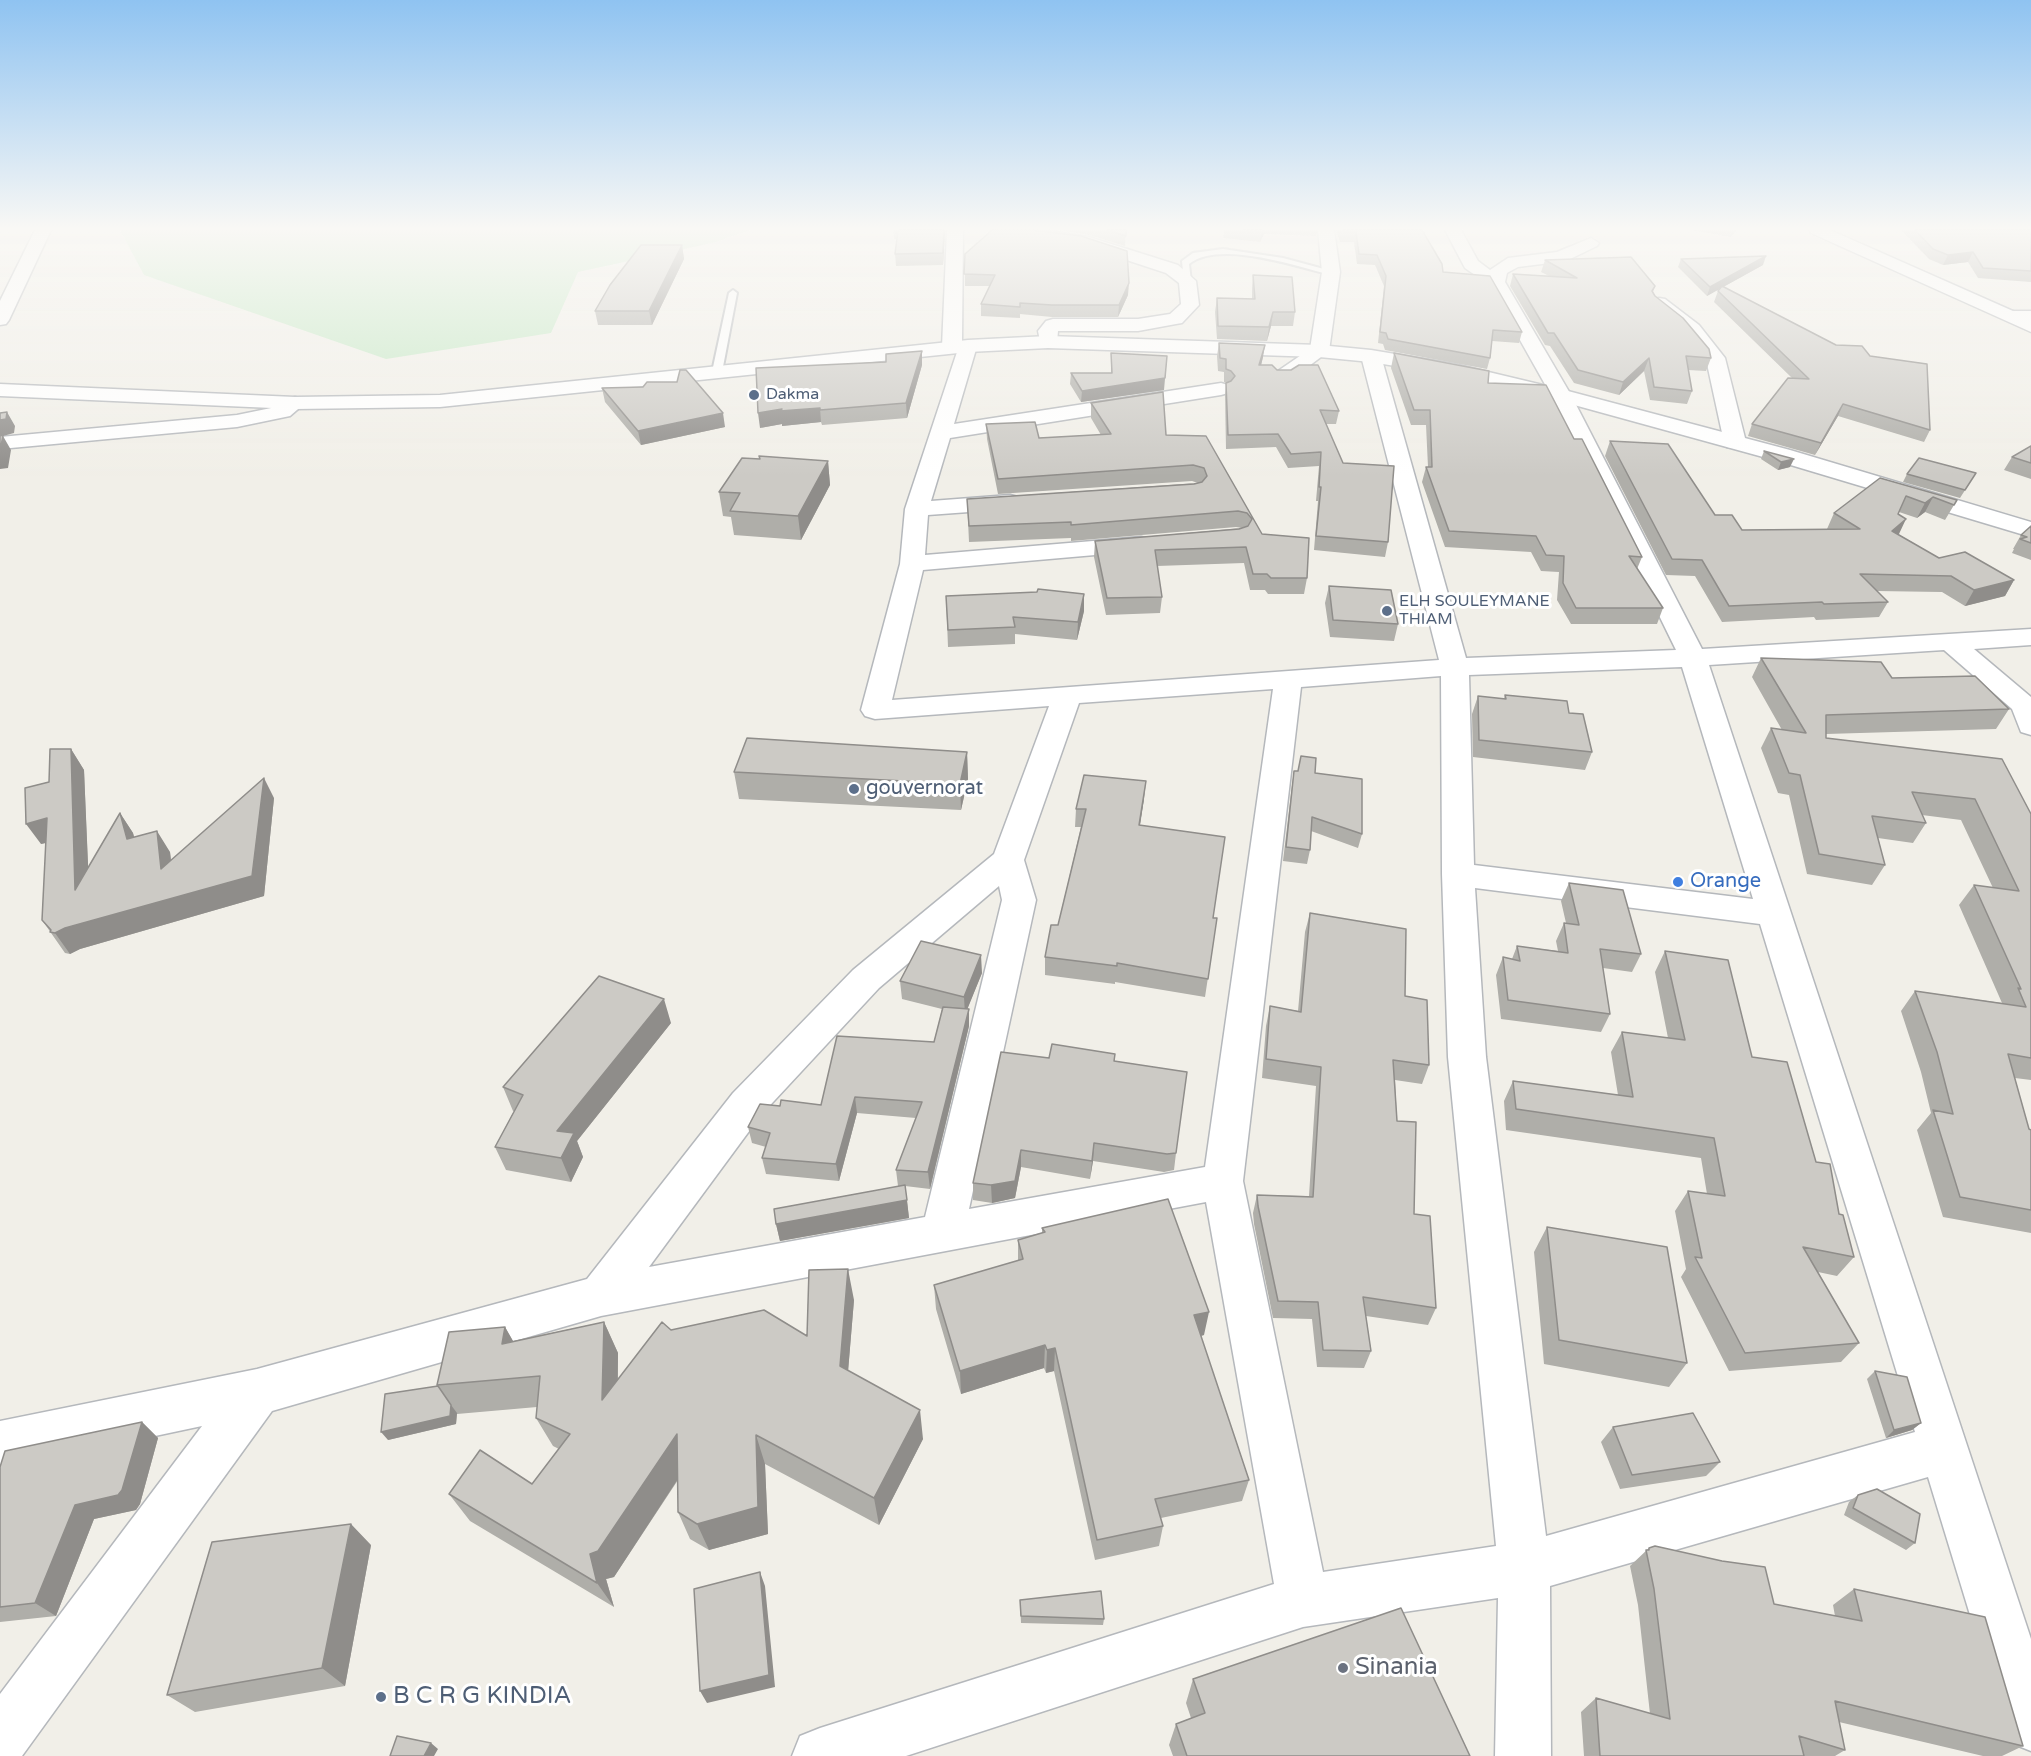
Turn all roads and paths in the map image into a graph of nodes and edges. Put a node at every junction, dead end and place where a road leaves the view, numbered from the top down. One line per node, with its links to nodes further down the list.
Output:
1 (729, 312): 13 (lane)
2 (959, 312): 10 (street)
3 (1184, 312): 9 (street)
4 (1325, 312): 11 (street)
5 (1513, 312): 17 (street)
6 (1670, 312): 20 (street)
7 (2022, 316): 8 (street)
8 (2031, 326)
9 (1048, 342): 10 (street); 11 (street)
10 (960, 347): 13 (street); 19 (street)
11 (1319, 351): 12 (street); 14 (street)
12 (1371, 356): 17 (street); 30 (street)
13 (717, 372): 18 (street)
14 (1282, 377)
15 (1221, 389): 19 (street)
16 (0, 390): 18 (street)
17 (1561, 395): 20 (street); 29 (street)
18 (295, 403): 21 (street)
19 (940, 434): 23 (street)
20 (1735, 442): 24 (street)
21 (0, 443)
22 (1036, 500): 23 (street)
23 (917, 509): 26 (street)
24 (2031, 530)
25 (1166, 542): 26 (street)
26 (912, 564): 32 (street)
27 (2031, 637): 28 (street)
28 (1951, 643): 29 (street); 33 (street)
29 (1693, 658): 30 (street); 36 (street)
30 (1455, 667): 31 (street); 35 (street)
31 (1288, 679): 32 (street); 37 (street)
32 (1067, 696): 34 (street)
33 (2031, 726)
34 (1008, 860): 38 (street); 39 (street)
35 (1458, 874): 36 (street); 43 (street)
36 (1774, 914): 42 (street)
37 (1224, 1181): 38 (street); 44 (street)
38 (942, 1234): 39 (street)
39 (601, 1296): 40 (street)
40 (257, 1392): 41 (street); 46 (street)
41 (0, 1444)
42 (1944, 1448): 43 (street); 45 (street)
43 (1524, 1568): 44 (street); 48 (street)
44 (1303, 1601): 47 (street)
45 (2031, 1723)
46 (0, 1740)
47 (820, 1756)
48 (1523, 1756)

